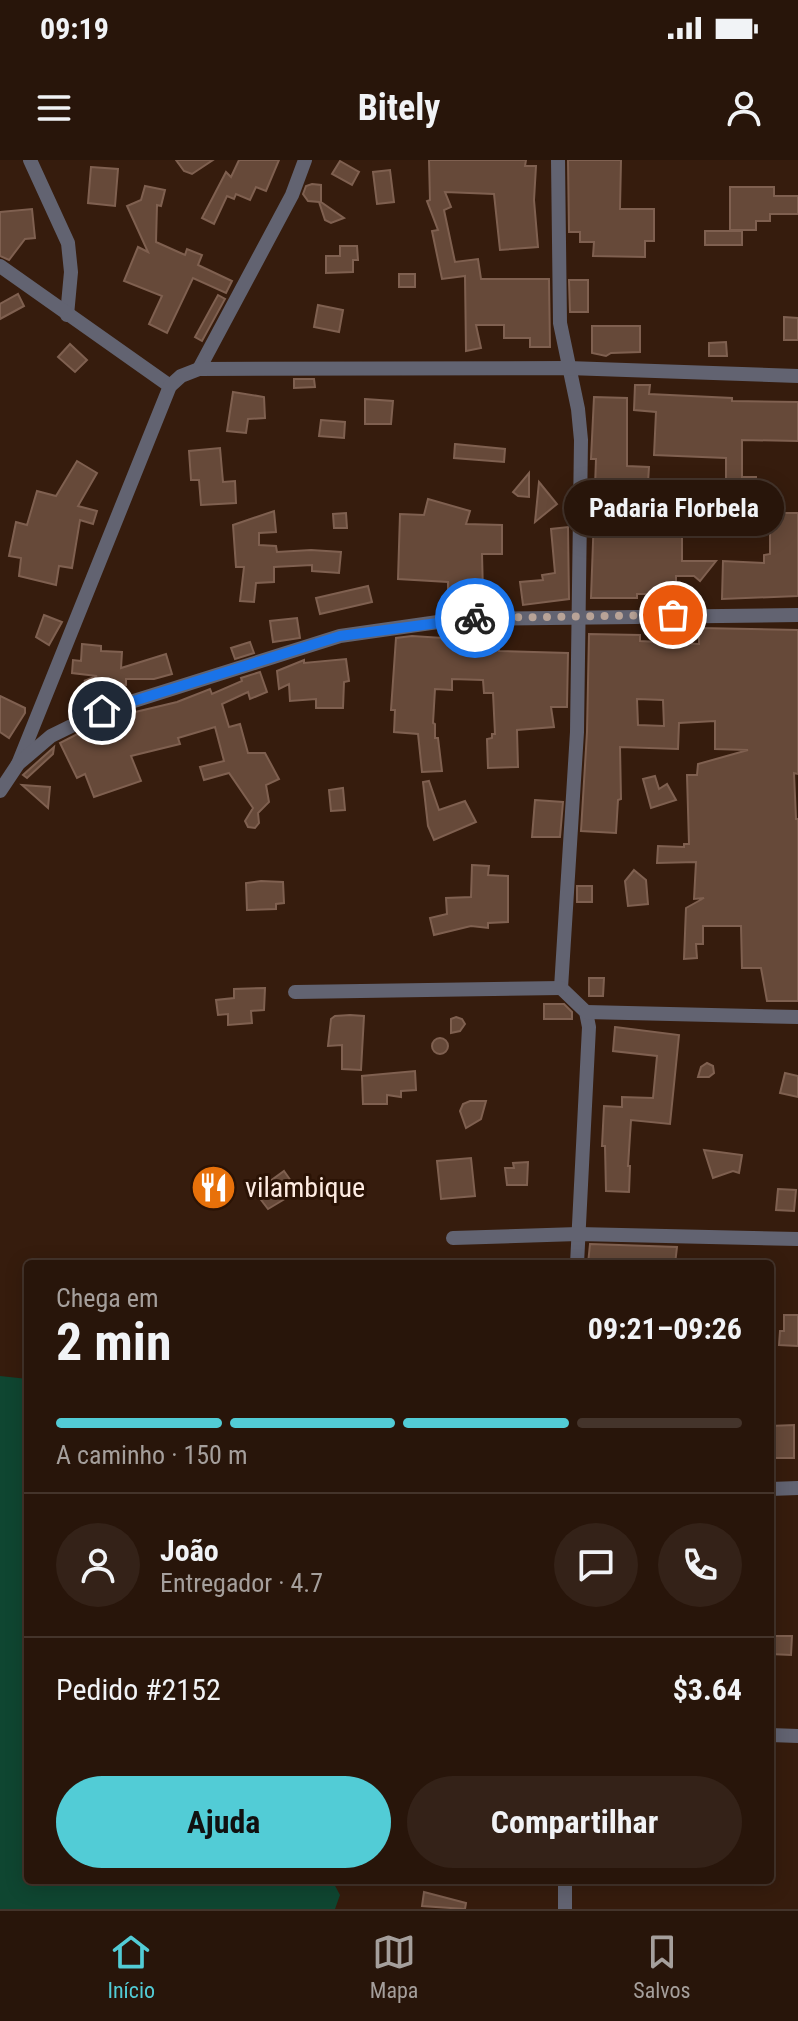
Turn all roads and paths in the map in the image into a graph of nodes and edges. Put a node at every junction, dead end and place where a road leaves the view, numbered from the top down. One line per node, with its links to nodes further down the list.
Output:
1 (30, 160): 5 (street)
2 (305, 160): 7 (street)
3 (558, 160): 6 (street)
4 (0, 266): 5 (street)
5 (67, 315): 9 (street)
6 (568, 368): 7 (street); 8 (street); 10 (street)
7 (199, 369): 9 (street)
8 (798, 376)
9 (170, 386): 12 (street)
10 (578, 615): 11 (street); 12 (street); 14 (street)
11 (798, 615)
12 (18, 764): 13 (street)
13 (0, 791)
14 (561, 988): 15 (street); 16 (street)
15 (295, 992)
16 (586, 1012): 17 (street); 18 (street)
17 (798, 1017)
18 (578, 1234): 19 (street); 20 (street); 21 (street)
19 (453, 1238)
20 (798, 1239)
21 (577, 1260)
22 (798, 1488): 23 (street)
23 (774, 1489)
24 (774, 1735): 25 (street)
25 (798, 1736)
26 (565, 1884): 27 (street)
27 (565, 1909)

